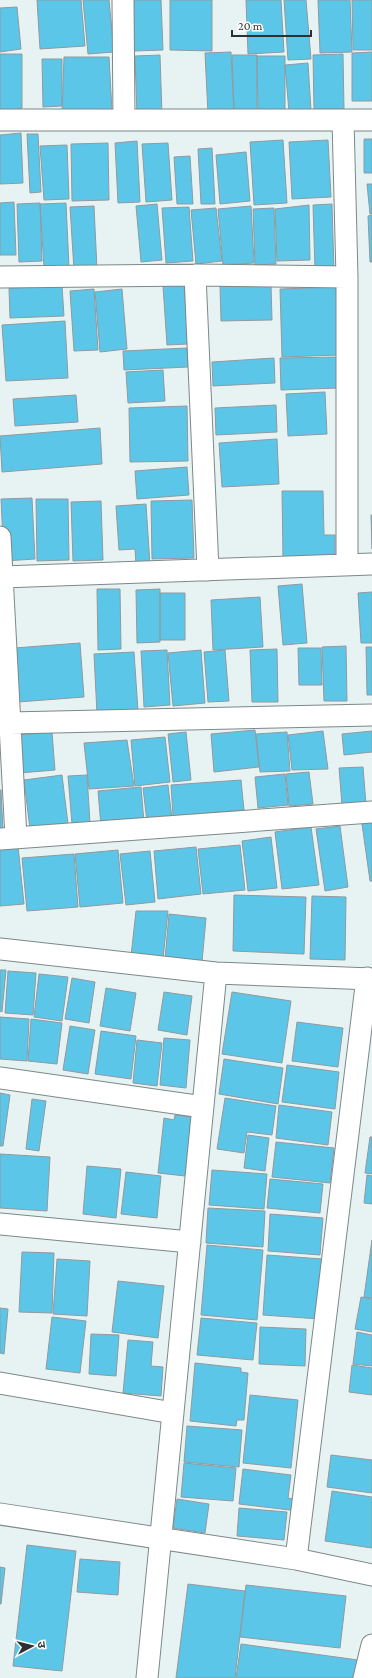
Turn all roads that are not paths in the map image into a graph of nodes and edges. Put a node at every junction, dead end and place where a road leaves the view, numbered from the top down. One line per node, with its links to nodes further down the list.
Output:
1 (123, 0): 3 (street)
2 (0, 120): 3 (street)
3 (124, 120): 4 (street)
4 (343, 120): 5 (street); 8 (street)
5 (372, 120)
6 (195, 275): 7 (street); 8 (street); 12 (street)
7 (0, 277)
8 (348, 277): 10 (street)
9 (0, 537): 13 (street)
10 (347, 564): 11 (street); 12 (street)
11 (372, 564)
12 (208, 570): 13 (street)
13 (2, 577): 15 (street)
14 (372, 715): 15 (street)
15 (10, 723): 17 (street)
16 (372, 812): 17 (street)
17 (8, 839)
18 (0, 949): 19 (street)
19 (216, 973): 20 (street); 22 (street)
20 (369, 978): 29 (street)
21 (0, 1078): 22 (street)
22 (202, 1107): 24 (street)
23 (0, 1224): 24 (street)
24 (190, 1242): 26 (street)
25 (0, 1384): 26 (street)
26 (173, 1413): 28 (street)
27 (0, 1514): 28 (street)
28 (161, 1539): 29 (street); 32 (street)
29 (296, 1559): 30 (street)
30 (372, 1576)
31 (372, 1645): 33 (street)
32 (147, 1678)
33 (364, 1678)

